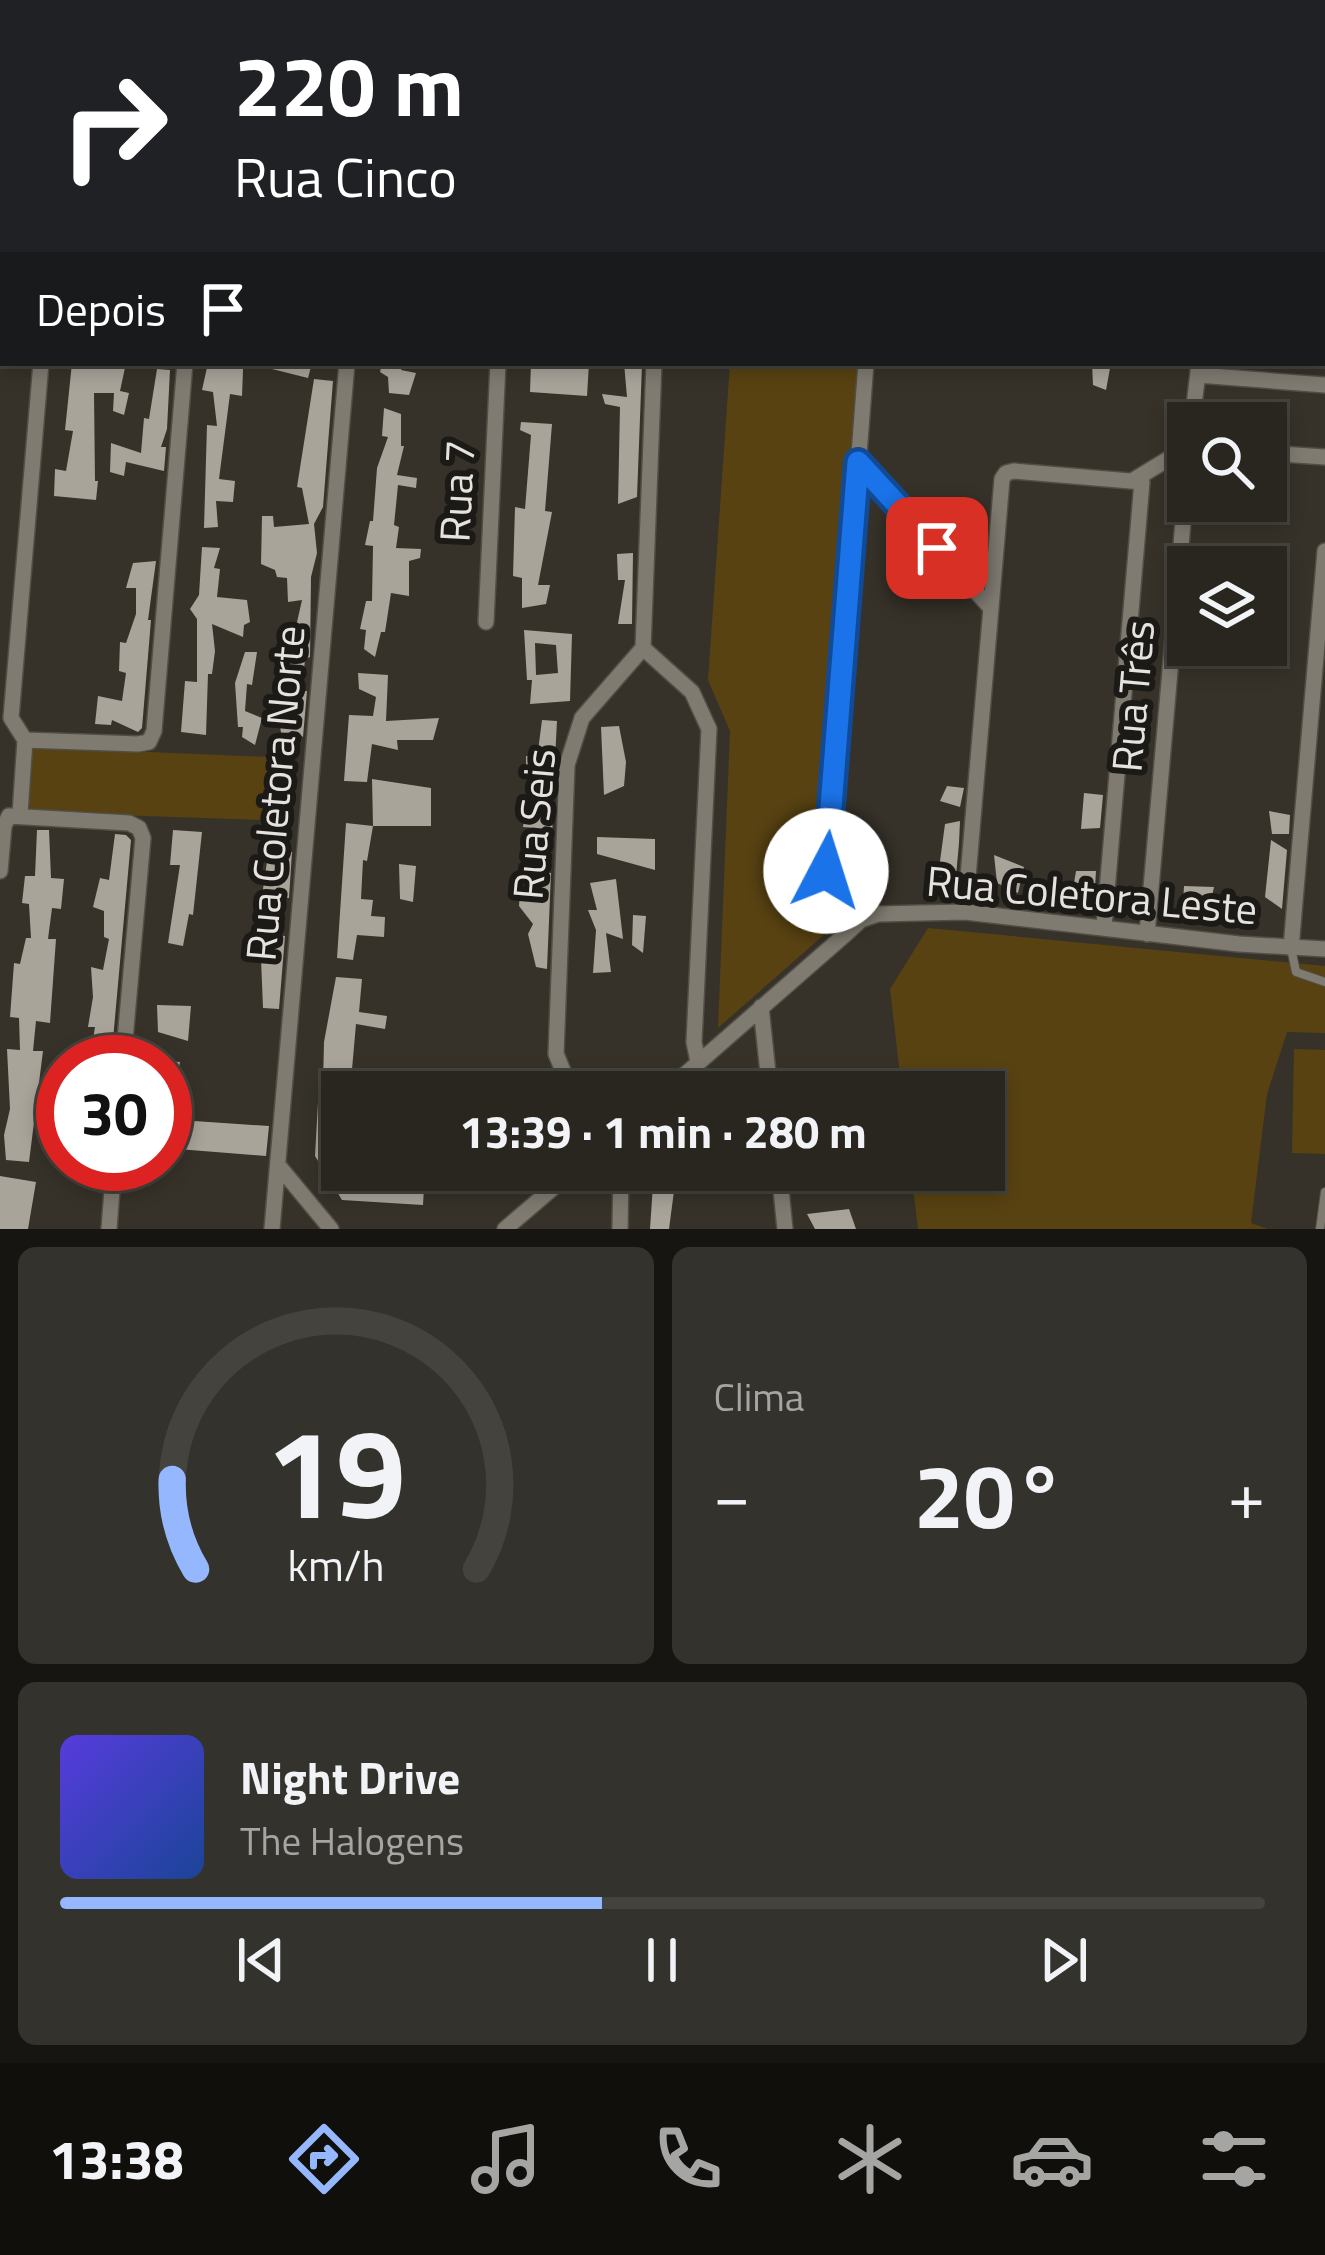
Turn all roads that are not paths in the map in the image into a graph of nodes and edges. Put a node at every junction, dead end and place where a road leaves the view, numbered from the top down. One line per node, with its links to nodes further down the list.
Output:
1 (41, 366): 20 (street)
2 (185, 366): 20 (street)
3 (347, 366): 36 (street, Rua Coletora Norte)
4 (498, 366): 18 (street, Rua 7)
5 (654, 366): 19 (street)
6 (866, 366): 13 (street)
7 (1199, 369): 8 (street); 9 (street)
8 (1325, 385)
9 (1195, 402)
10 (1287, 454): 11 (street)
11 (1325, 457)
12 (1167, 460): 14 (street)
13 (858, 462): 17 (street); 23 (street)
14 (1132, 481): 17 (street); 25 (street)
15 (1183, 522): 26 (street, Rua Três)
16 (1325, 551): 27 (street)
17 (989, 606): 24 (street)
18 (485, 622)
19 (643, 648): 32 (street); 33 (street, Rua Seis)
20 (25, 740): 21 (street)
21 (20, 814): 22 (street); 31 (street)
22 (0, 871)
23 (826, 871)
24 (965, 911): 25 (street, Rua Coletora Leste); 30 (street, Rua Coletora Leste)
25 (1104, 926): 26 (street, Rua Coletora Leste)
26 (1147, 934): 27 (street, Rua Coletora Leste)
27 (1291, 948): 28 (street, Rua Coletora Leste); 29 (lane, Rua Coletora Leste)
28 (1325, 950)
29 (1325, 982)
30 (761, 1007): 32 (street, Rua Coletora Leste); 35 (street)
31 (125, 1035)
32 (698, 1063): 34 (street, Rua Coletora Leste)
33 (563, 1071)
34 (689, 1071)
35 (768, 1071)
36 (278, 1165): 43 (street, Rua Coletora Norte); 44 (street)
37 (112, 1191): 42 (street)
38 (549, 1191): 45 (street)
39 (621, 1191): 46 (street)
40 (781, 1191): 47 (street)
41 (1325, 1192): 48 (lane)
42 (109, 1229)
43 (272, 1229)
44 (331, 1229)
45 (505, 1229)
46 (620, 1229)
47 (785, 1229)
48 (1320, 1229)

